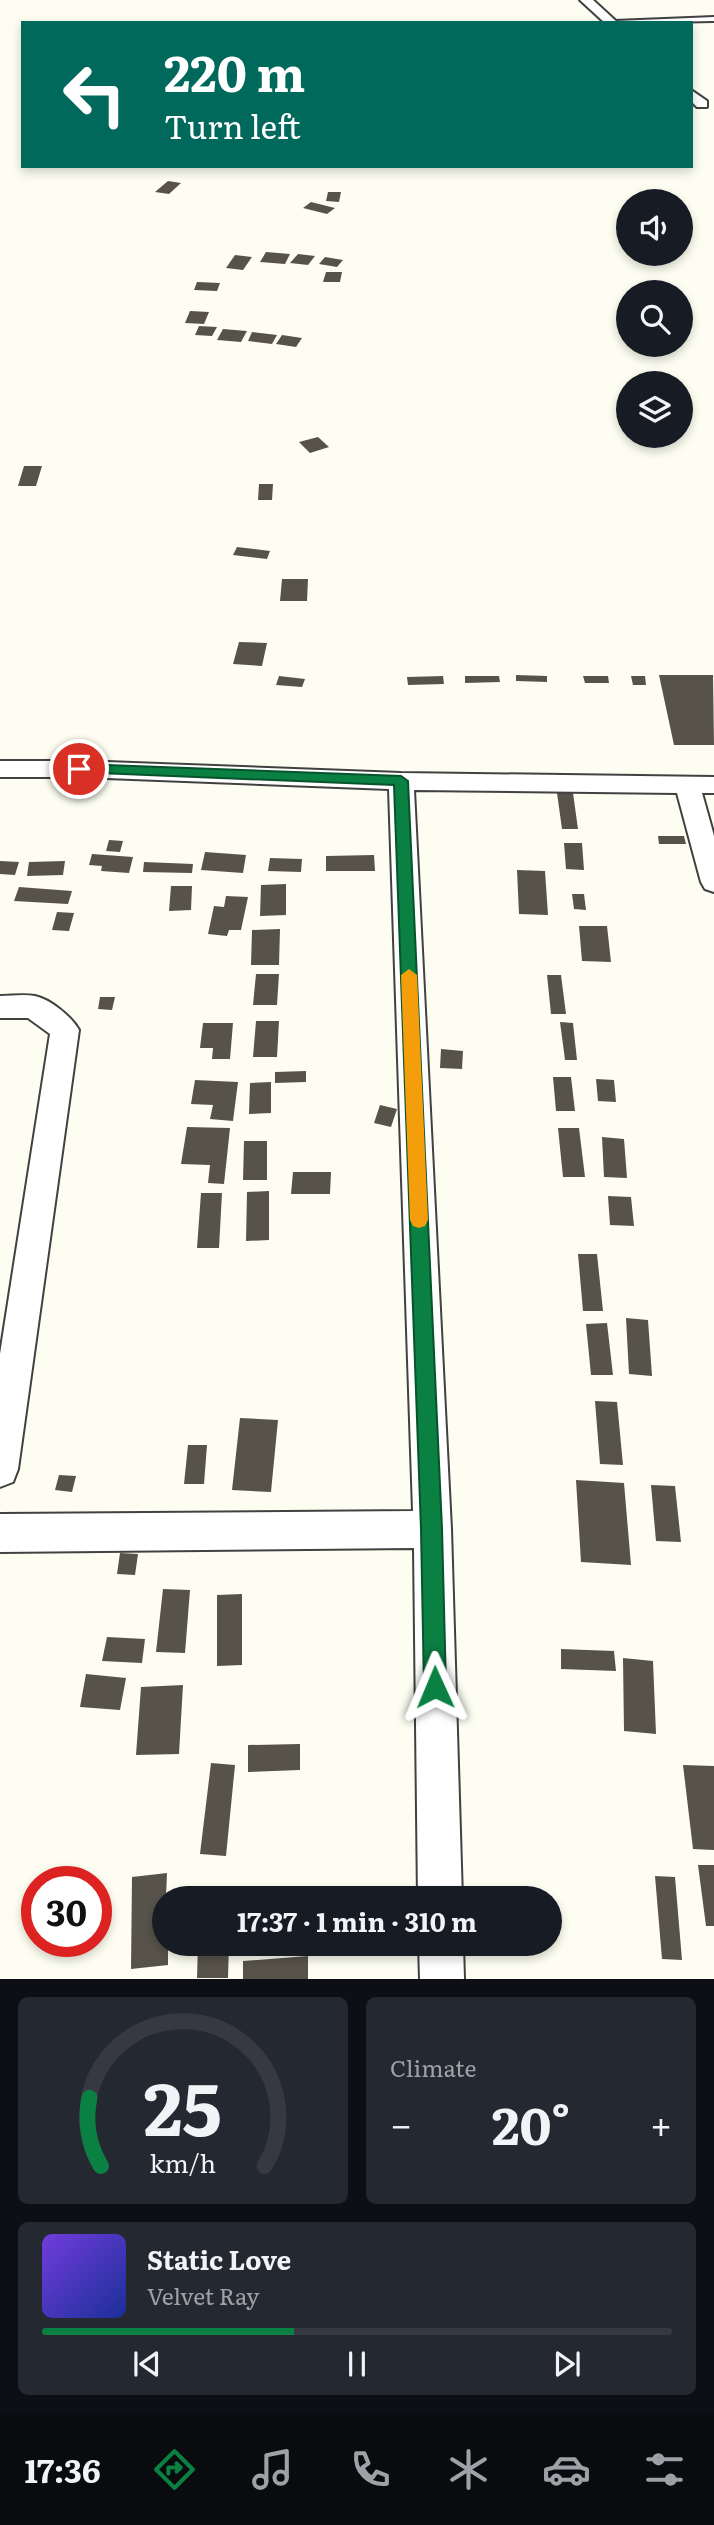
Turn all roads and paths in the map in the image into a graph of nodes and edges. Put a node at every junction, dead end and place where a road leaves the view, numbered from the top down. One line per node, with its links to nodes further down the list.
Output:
1 (586, 0): 3 (street)
2 (714, 19): 4 (lane)
3 (612, 21)
4 (664, 21)
5 (693, 96): 6 (street)
6 (702, 104)
7 (0, 769): 8 (street)
8 (401, 781): 9 (street); 14 (street)
9 (687, 785): 10 (street); 11 (street)
10 (714, 785)
11 (714, 882)
12 (0, 1007): 13 (street)
13 (0, 1469)
14 (432, 1529): 15 (street); 16 (street)
15 (0, 1533)
16 (440, 1886)
17 (441, 1956): 18 (street)
18 (442, 1979)

